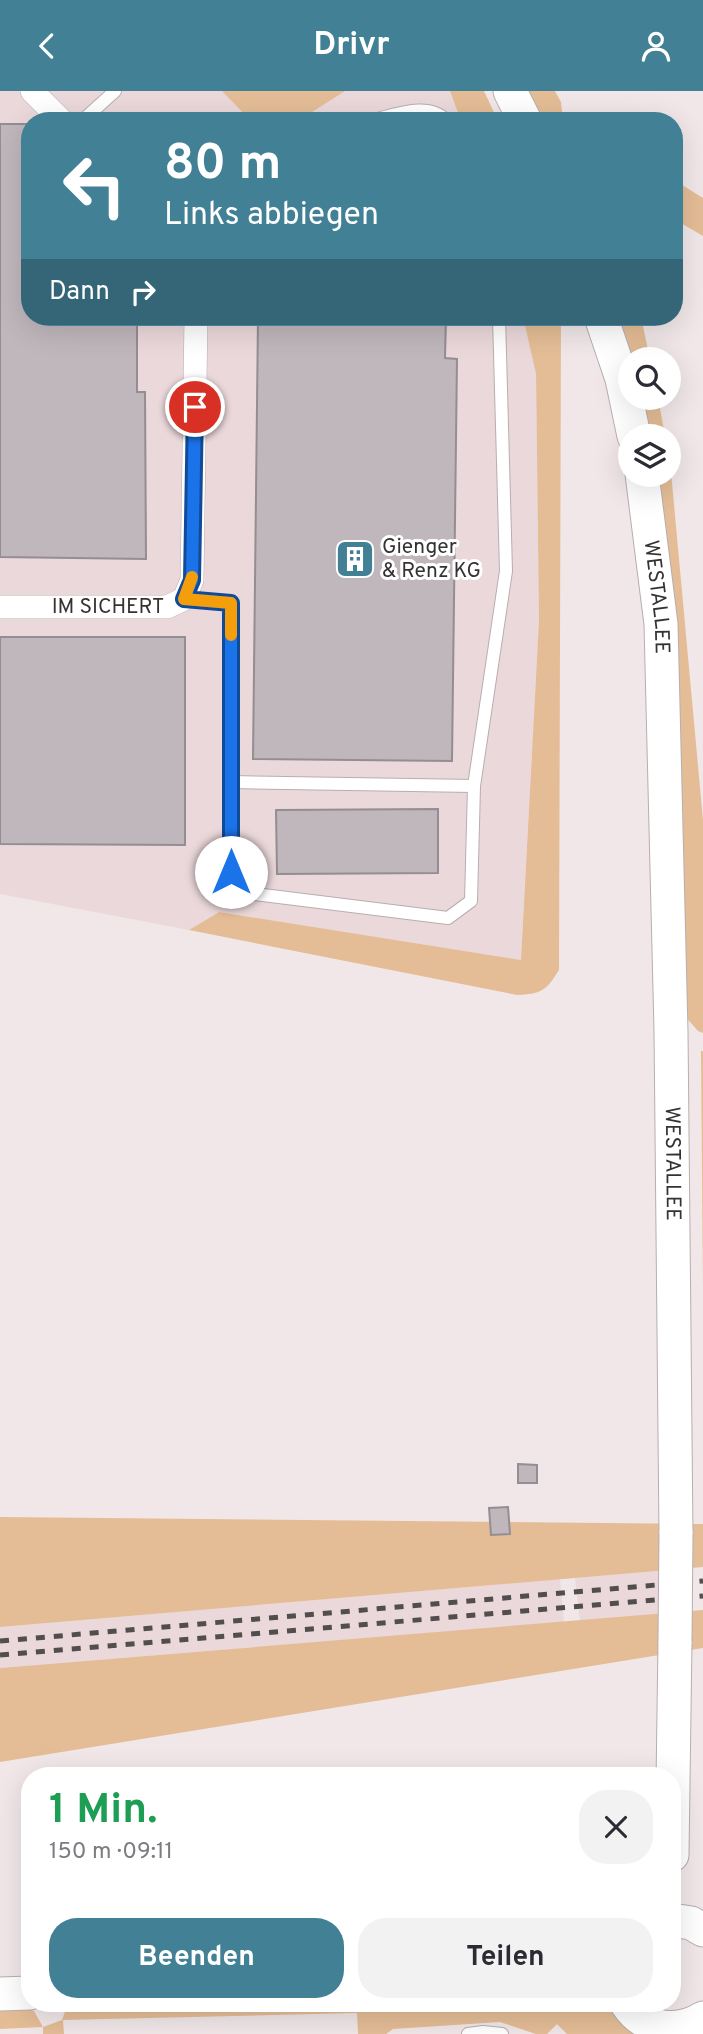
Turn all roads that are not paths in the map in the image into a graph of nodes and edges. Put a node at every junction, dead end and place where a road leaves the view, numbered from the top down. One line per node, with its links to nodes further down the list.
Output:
1 (33, 91): 4 (street)
2 (114, 91): 5 (lane)
3 (510, 91): 8 (main road)
4 (53, 112)
5 (92, 112)
6 (412, 112): 7 (lane)
7 (429, 112)
8 (520, 112)
9 (196, 326): 14 (street, IM SICHERT)
10 (499, 326): 17 (lane)
11 (604, 326): 12 (main road)
12 (631, 424)
13 (644, 487): 18 (main road, WESTALLEE, bridge)
14 (184, 599): 15 (street, IM SICHERT); 16 (lane)
15 (0, 607)
16 (231, 782): 17 (lane); 17 (lane)
17 (474, 786)
18 (673, 1767)
19 (681, 1921): 20 (main road)
20 (703, 1930)
21 (21, 1993): 22 (main road)
22 (0, 1994)
23 (632, 2012): 25 (main road)
24 (703, 2018): 25 (main road)
25 (668, 2032)
26 (468, 2034): 27 (lane)
27 (502, 2034)

